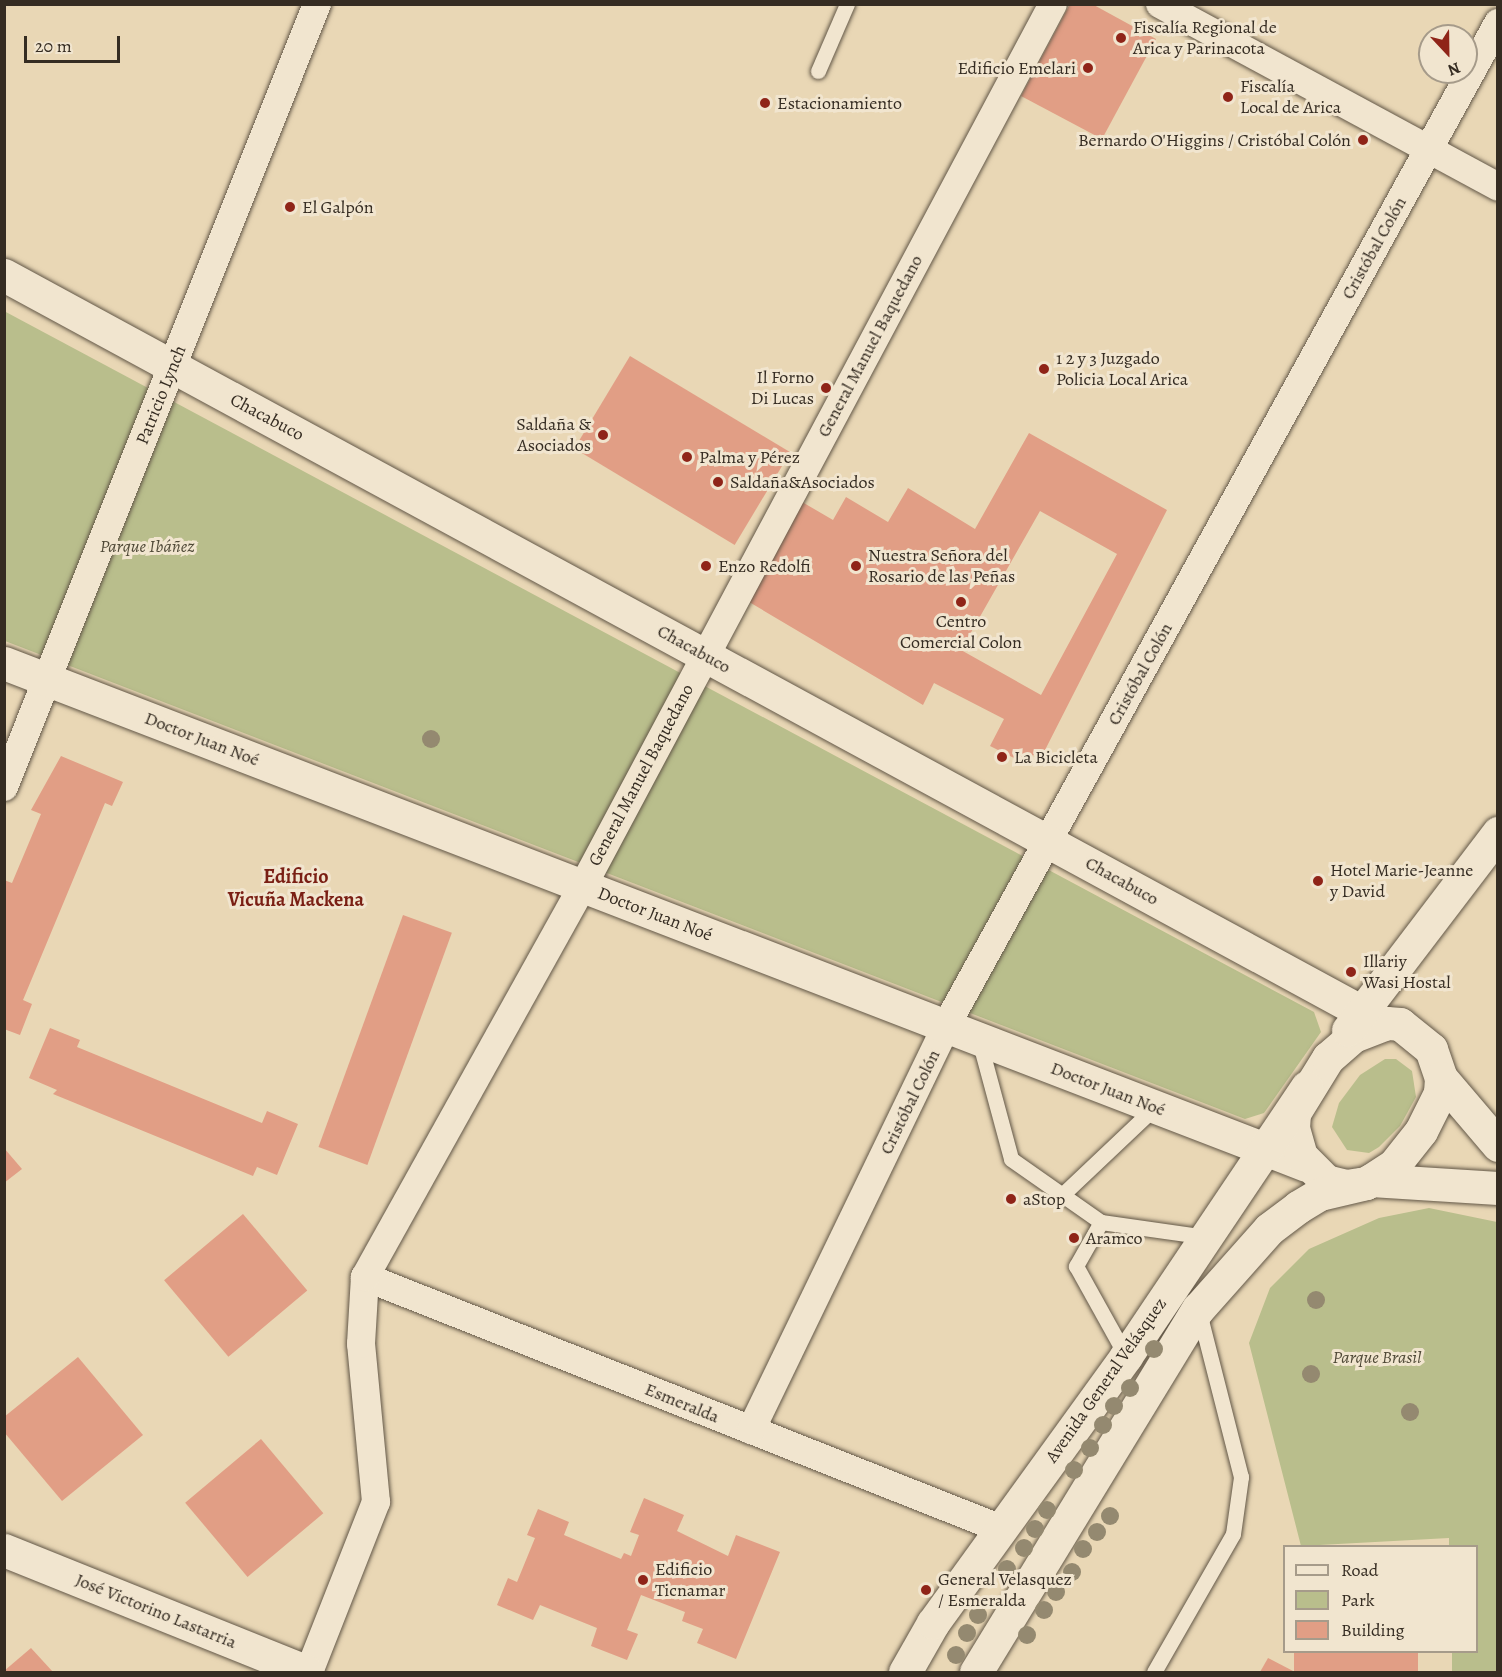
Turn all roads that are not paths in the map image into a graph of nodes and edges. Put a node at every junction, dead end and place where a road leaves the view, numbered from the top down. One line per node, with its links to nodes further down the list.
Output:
1 (317, 4): 10 (street, Patricio Lynch)
2 (846, 4): 6 (lane)
3 (1053, 4): 11 (street, General Manuel Baquedano)
4 (1160, 4): 7 (street)
5 (1497, 23): 7 (street, Cristóbal Colón)
6 (818, 71)
7 (1428, 150): 8 (street); 16 (street, Cristóbal Colón)
8 (1497, 187)
9 (4, 275): 10 (street, Chacabuco)
10 (172, 366): 11 (street, Chacabuco); 13 (street, Patricio Lynch)
11 (705, 655): 16 (street, Chacabuco); 17 (street, General Manuel Baquedano)
12 (4, 663): 13 (street, Doctor Juan Noé)
13 (47, 679): 14 (street, Patricio Lynch); 17 (street, Doctor Juan Noé)
14 (4, 786)
15 (1497, 833): 18 (street)
16 (1048, 841): 18 (street, Chacabuco); 19 (street, Cristóbal Colón)
17 (582, 886): 19 (street, Doctor Juan Noé); 32 (street, General Manuel Baquedano)
18 (1373, 1018): 21 (street); 22 (street)
19 (946, 1026): 20 (street, Doctor Juan Noé); 35 (street, Cristóbal Colón)
20 (979, 1040): 23 (street, Doctor Juan Noé); 29 (lane)
21 (1442, 1078): 24 (street); 27 (street)
22 (1307, 1087): 25 (street, Avenida General Velásquez); 26 (street)
23 (1155, 1107): 25 (street, Doctor Juan Noé); 29 (lane)
24 (1494, 1140)
25 (1266, 1150): 26 (street, Doctor Juan Noé); 31 (street, Avenida General Velásquez)
26 (1306, 1166): 27 (street)
27 (1369, 1181): 28 (street); 33 (street, Avenida General Velásquez)
28 (1497, 1188)
29 (1062, 1194): 30 (lane)
30 (1101, 1222): 31 (lane); 34 (lane)
31 (1206, 1237): 34 (street, Avenida General Velásquez)
32 (365, 1277): 35 (street, Esmeralda); 38 (street, General Manuel Baquedano)
33 (1198, 1309): 40 (street, Avenida General Velásquez); 41 (lane)
34 (1126, 1356): 36 (street, Avenida General Velásquez)
35 (751, 1430): 36 (street, Esmeralda)
36 (999, 1528): 39 (street, Avenida General Velásquez)
37 (4, 1550): 38 (street, José Victorino Lastarria)
38 (308, 1672)
39 (905, 1672)
40 (976, 1672)
41 (1154, 1672)

